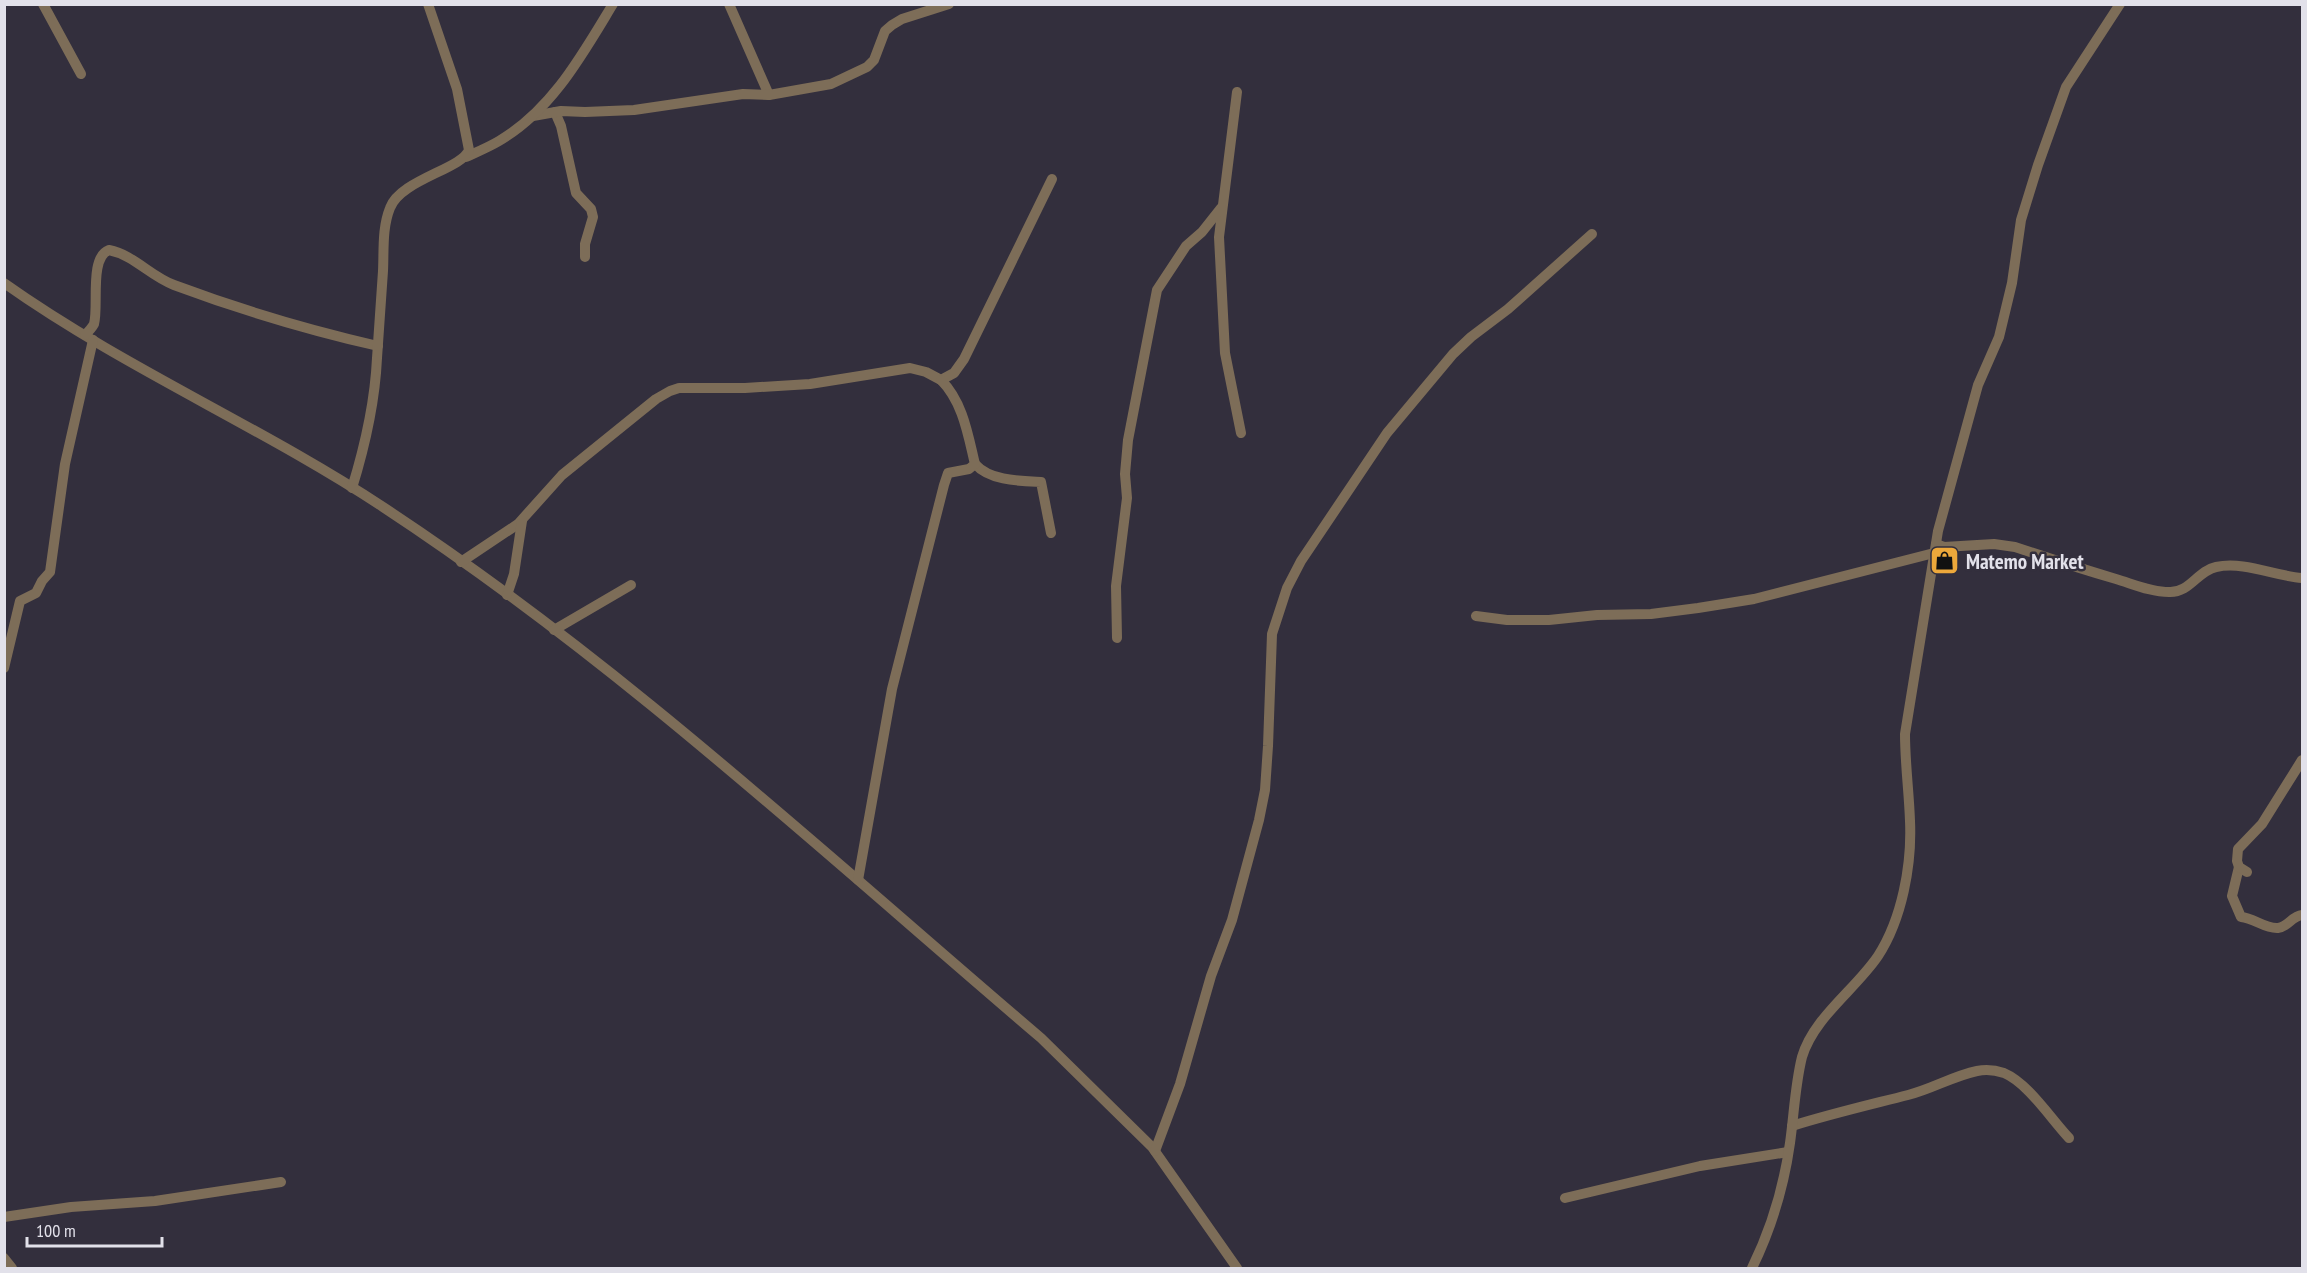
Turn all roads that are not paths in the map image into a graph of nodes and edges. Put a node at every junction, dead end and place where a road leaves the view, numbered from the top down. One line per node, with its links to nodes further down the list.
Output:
1 (43, 4): 7 (street)
2 (428, 4): 12 (street)
3 (613, 4): 11 (street)
4 (729, 4): 9 (street)
5 (949, 4): 9 (street)
6 (2120, 4): 28 (street)
7 (81, 74)
8 (1237, 92): 14 (street)
9 (769, 94): 10 (street)
10 (555, 112): 11 (street); 16 (street)
11 (533, 116): 12 (street)
12 (466, 157): 19 (street)
13 (1052, 179): 20 (street)
14 (1221, 208): 23 (street); 35 (street)
15 (1592, 234): 42 (street)
16 (585, 257)
17 (4, 283): 18 (street)
18 (89, 338): 19 (street); 25 (street); 36 (street)
19 (378, 346): 25 (street)
20 (954, 373): 21 (street); 22 (street)
21 (941, 380): 22 (street); 26 (street)
22 (950, 390): 24 (street)
23 (1241, 433)
24 (975, 464): 27 (street); 38 (street)
25 (352, 488): 29 (street)
26 (522, 520): 29 (street); 32 (street)
27 (1051, 533)
28 (1935, 549): 30 (street); 33 (street); 40 (street)
29 (461, 562): 32 (street)
30 (2302, 578)
31 (632, 585): 34 (street)
32 (507, 595): 34 (street)
33 (1476, 616)
34 (554, 630): 38 (street)
35 (1117, 638)
36 (4, 668)
37 (2302, 760): 39 (street)
38 (858, 880): 42 (street)
39 (2302, 915)
40 (1792, 1126): 41 (street); 43 (street)
41 (2068, 1138)
42 (1155, 1151): 49 (street)
43 (1788, 1152): 45 (street); 50 (street)
44 (281, 1182): 46 (street)
45 (1566, 1198)
46 (4, 1217)
47 (4, 1258): 48 (street)
48 (12, 1269)
49 (1237, 1269)
50 (1752, 1269)

